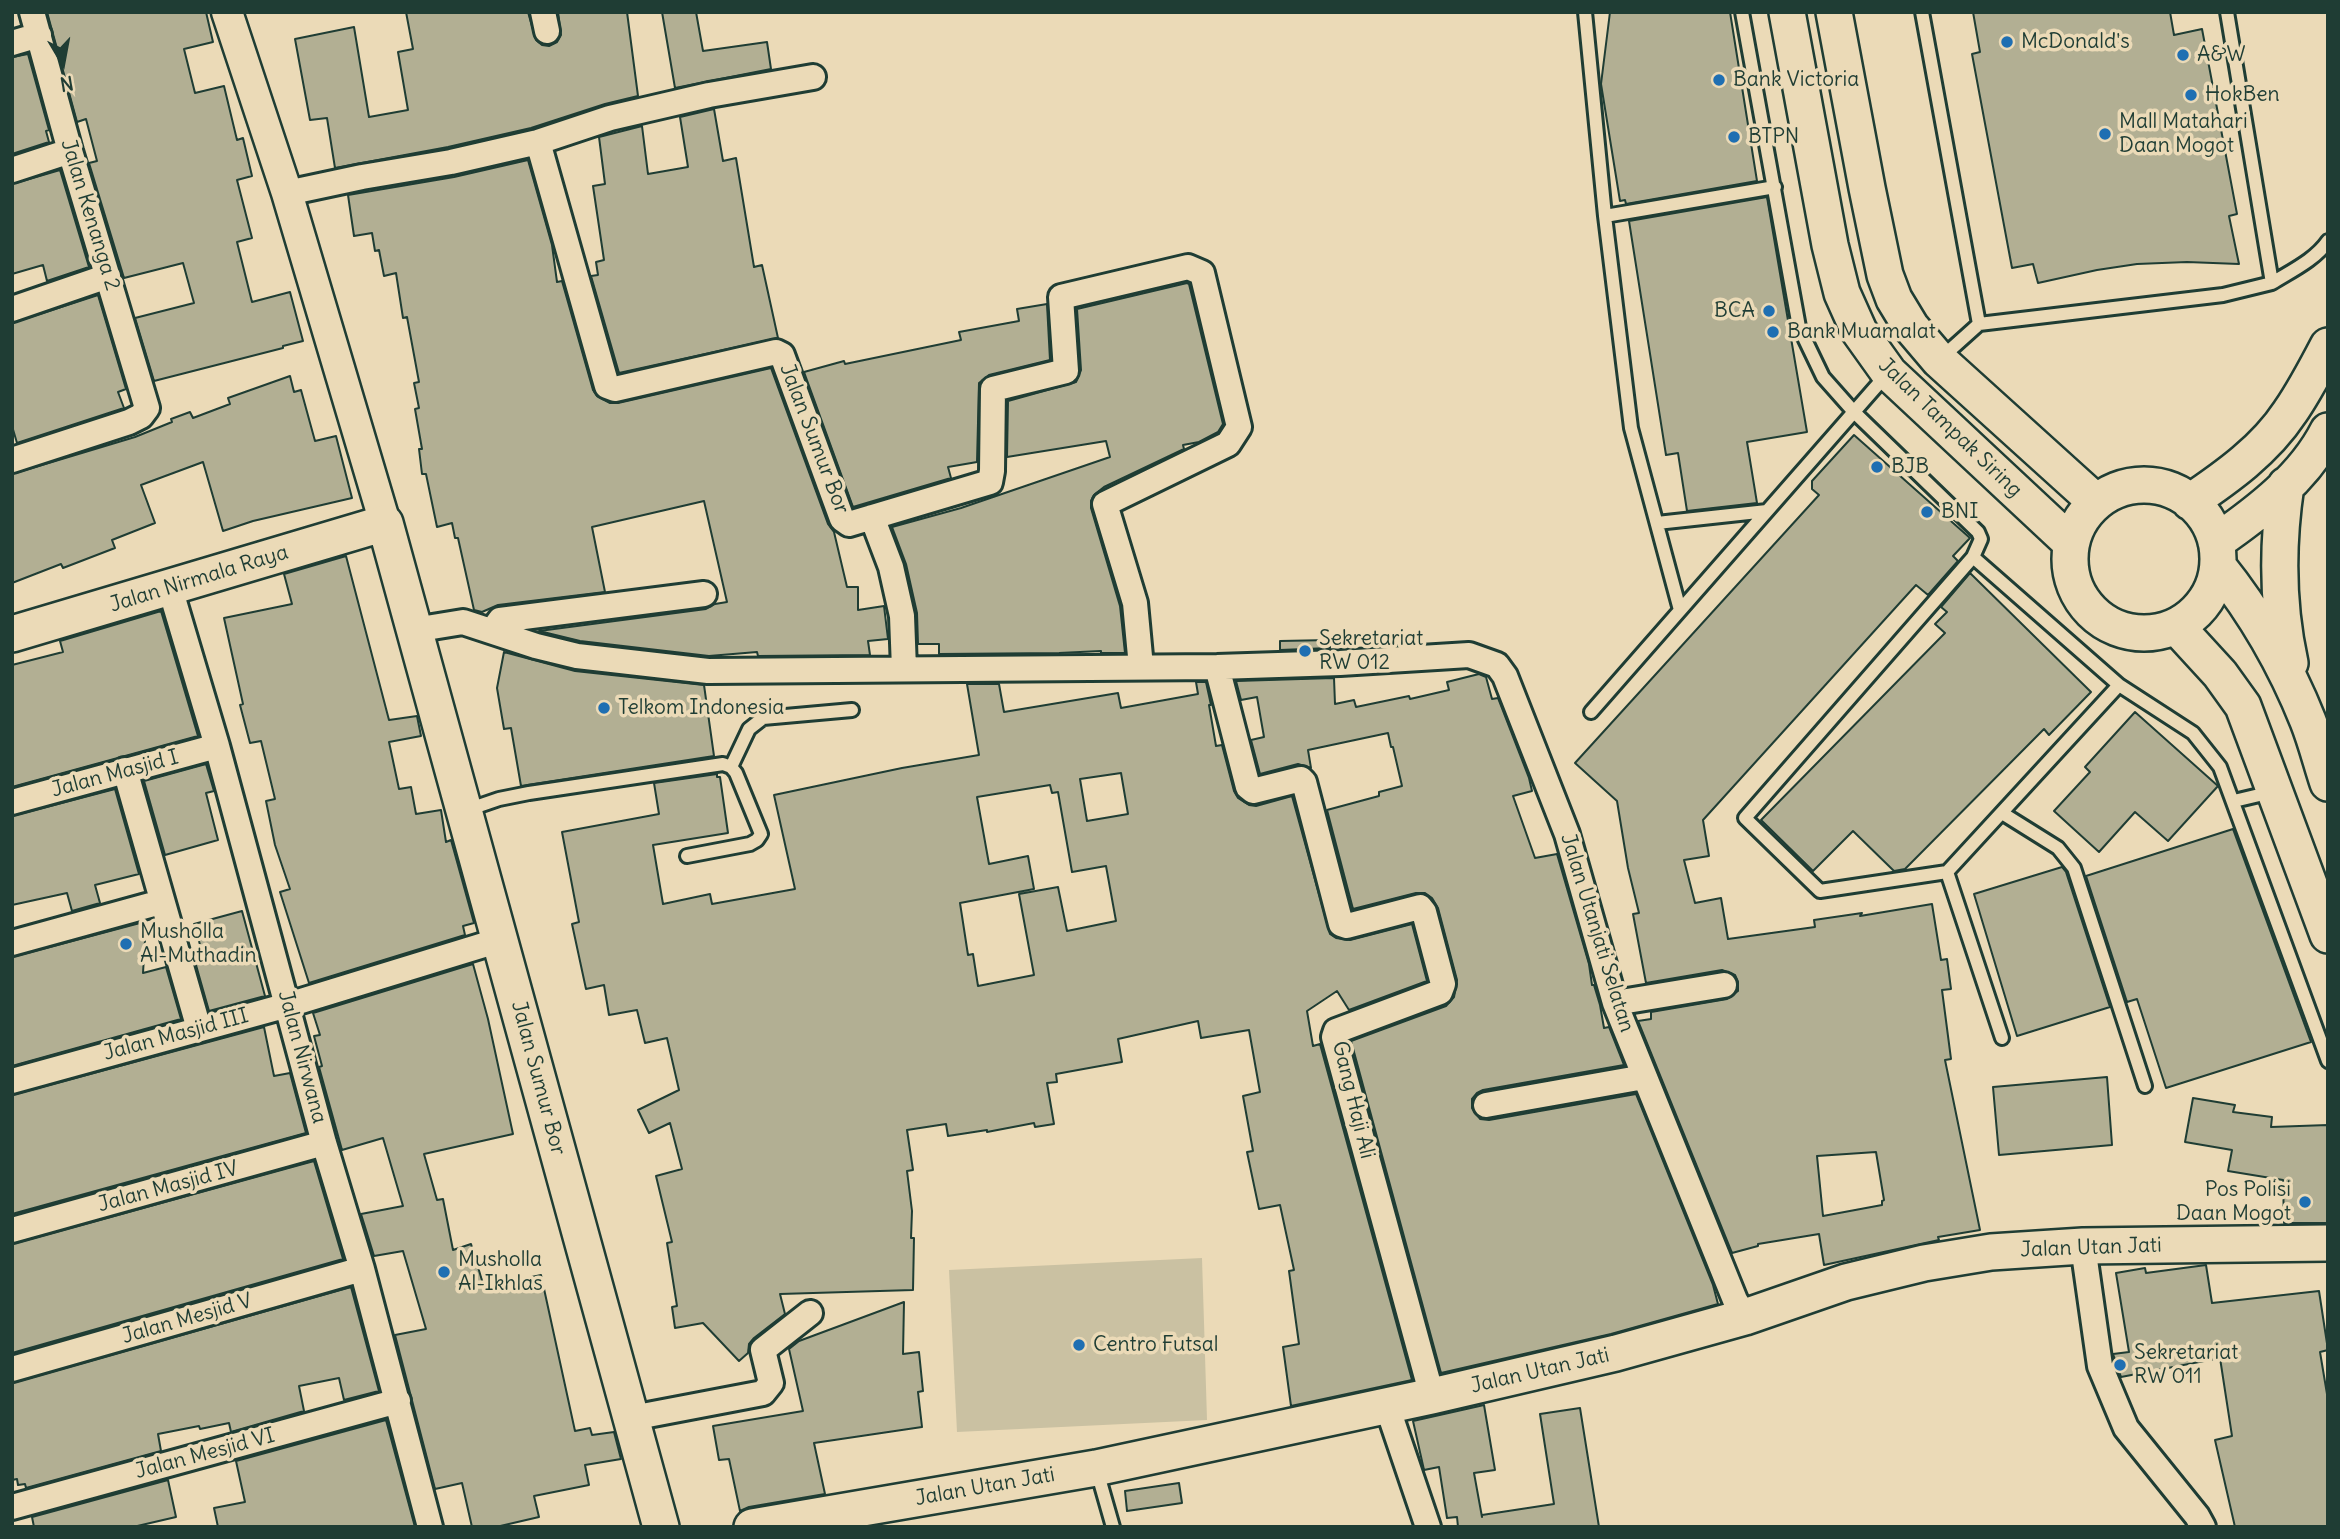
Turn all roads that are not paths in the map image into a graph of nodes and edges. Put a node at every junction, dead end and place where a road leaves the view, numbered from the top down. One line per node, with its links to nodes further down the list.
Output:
1 (227, 12): 15 (street, Jalan Sumur Bor)
2 (1585, 12): 16 (lane)
3 (1742, 12): 14 (lane)
4 (1787, 12): 24 (main road, Jalan Tampak Siring)
5 (1834, 12): 23 (main road, Jalan Tampak Siring)
6 (1922, 12): 21 (lane)
7 (2227, 12): 19 (lane)
8 (35, 24): 9 (street); 12 (street, Jalan Kenanga 2)
9 (12, 43)
10 (813, 76): 11 (street)
11 (538, 142): 15 (street); 32 (street, Jalan Sumur Bor)
12 (70, 151): 13 (street); 18 (street, Jalan Kenanga 2)
13 (12, 170)
14 (1775, 187): 16 (lane); 25 (lane)
15 (293, 191): 33 (street, Jalan Sumur Bor)
16 (1605, 216): 34 (lane)
17 (2328, 241): 19 (lane)
18 (108, 276): 20 (street); 27 (street, Jalan Kenanga 2)
19 (2272, 283): 21 (lane)
20 (12, 309)
21 (1979, 324): 23 (lane)
22 (2328, 346): 30 (main road)
23 (1938, 360): 29 (main road, Jalan Tampak Siring)
24 (1889, 373): 25 (lane); 35 (main road, Jalan Tampak Siring)
25 (1854, 412): 31 (lane); 37 (lane)
26 (2328, 431): 28 (main road)
27 (12, 460)
28 (2286, 485): 36 (main road); 51 (main road)
29 (2096, 502): 30 (main road); 35 (main road)
30 (2190, 502): 36 (main road)
31 (1767, 511): 34 (lane); 40 (lane)
32 (872, 517): 45 (street, Jalan Sumur Bor); 47 (street)
33 (384, 523): 38 (main road, Jalan Nirmala Raya); 42 (main road, Jalan Sumur Bor)
34 (1657, 523): 40 (lane)
35 (2071, 544): 41 (main road)
36 (2217, 554): 41 (main road); 51 (main road)
37 (1973, 557): 48 (lane); 62 (lane)
38 (170, 588): 44 (main road, Jalan Nirmala Raya); 52 (street, Jalan Nirwana)
39 (704, 594): 43 (street)
40 (1680, 610): 50 (lane)
41 (2176, 626): 56 (main road)
42 (425, 627): 43 (street); 59 (main road, Jalan Sumur Bor)
43 (492, 631): 47 (street)
44 (12, 634)
45 (1141, 667): 46 (street); 47 (street)
46 (1217, 667): 68 (street, Jalan Utanjati Selatan); 85 (street, Gang Haji Ali)
47 (904, 669)
48 (2119, 685): 57 (lane); 60 (lane)
49 (852, 710): 53 (lane)
50 (1591, 712)
51 (2308, 721): 55 (main road)
52 (217, 746): 54 (street, Jalan Masjid I); 69 (street, Jalan Nirwana)
53 (731, 767): 59 (lane); 61 (lane)
54 (125, 770): 58 (street, Jalan Masjid I); 63 (street)
55 (2327, 778)
56 (2275, 792): 57 (lane); 64 (main road)
57 (2234, 800): 72 (lane)
58 (12, 802)
59 (464, 811): 65 (main road, Jalan Sumur Bor)
60 (2002, 813): 62 (lane); 75 (lane)
61 (687, 856)
62 (1947, 872): 71 (lane)
63 (160, 902): 66 (street); 70 (street)
64 (2328, 935)
65 (500, 940): 69 (street, Jalan Masjid III); 88 (main road, Jalan Sumur Bor)
66 (12, 943)
67 (1724, 985): 68 (street)
68 (1615, 1003): 73 (street, Jalan Utanjati Selatan)
69 (288, 1004): 70 (street, Jalan Masjid III); 77 (street, Jalan Nirwana)
70 (199, 1029): 74 (street, Jalan Masjid III)
71 (2002, 1038)
72 (2328, 1061)
73 (1644, 1077): 76 (street); 83 (street, Jalan Utanjati Selatan)
74 (12, 1081)
75 (2145, 1086)
76 (1486, 1104)
77 (324, 1143): 78 (street, Jalan Masjid IV); 81 (street, Jalan Nirwana)
78 (12, 1230)
79 (2328, 1242): 80 (main road, Jalan Utan Jati)
80 (2083, 1246): 83 (main road, Jalan Utan Jati); 98 (street)
81 (362, 1269): 84 (street, Jalan Mesjid V); 86 (street, Jalan Nirwana)
82 (810, 1312): 88 (street)
83 (1745, 1317): 85 (main road, Jalan Utan Jati)
84 (12, 1369)
85 (1432, 1396): 87 (main road, Jalan Utan Jati)
86 (398, 1401): 91 (street, Jalan Mesjid VI); 92 (street, Jalan Nirwana)
87 (1387, 1406): 89 (main road, Jalan Utan Jati); 97 (street)
88 (632, 1418): 90 (main road, Jalan Sumur Bor)
89 (1096, 1468): 95 (main road, Jalan Utan Jati); 96 (lane)
90 (649, 1483): 93 (main road); 94 (main road, Jalan Sumur Bor)
91 (12, 1507)
92 (430, 1527)
93 (645, 1527)
94 (661, 1527)
95 (752, 1527)
96 (1113, 1527)
97 (1428, 1527)
98 (2203, 1527)

